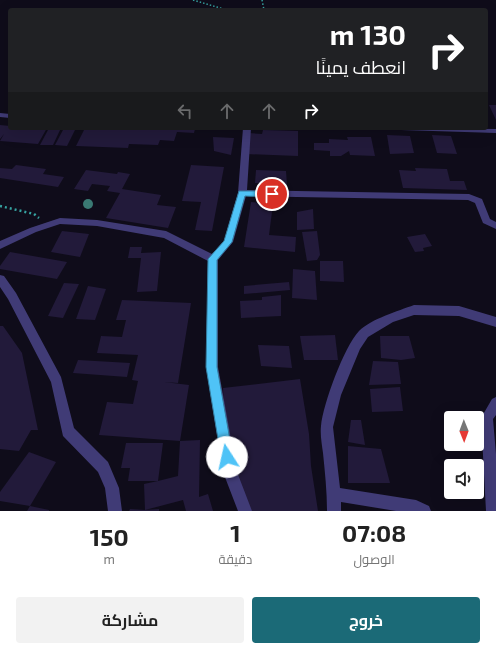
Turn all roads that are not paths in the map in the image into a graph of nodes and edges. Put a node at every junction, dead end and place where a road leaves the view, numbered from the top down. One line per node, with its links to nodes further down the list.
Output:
1 (247, 130): 4 (street)
2 (464, 130): 3 (street)
3 (496, 131)
4 (242, 193): 5 (street); 7 (street)
5 (496, 226)
6 (0, 245): 7 (street)
7 (213, 259): 13 (street)
8 (0, 279): 12 (street)
9 (496, 322): 11 (street)
10 (496, 403): 16 (street)
11 (334, 494): 14 (street); 15 (street)
12 (115, 511)
13 (245, 511)
14 (334, 511)
15 (424, 511)
16 (493, 511)

